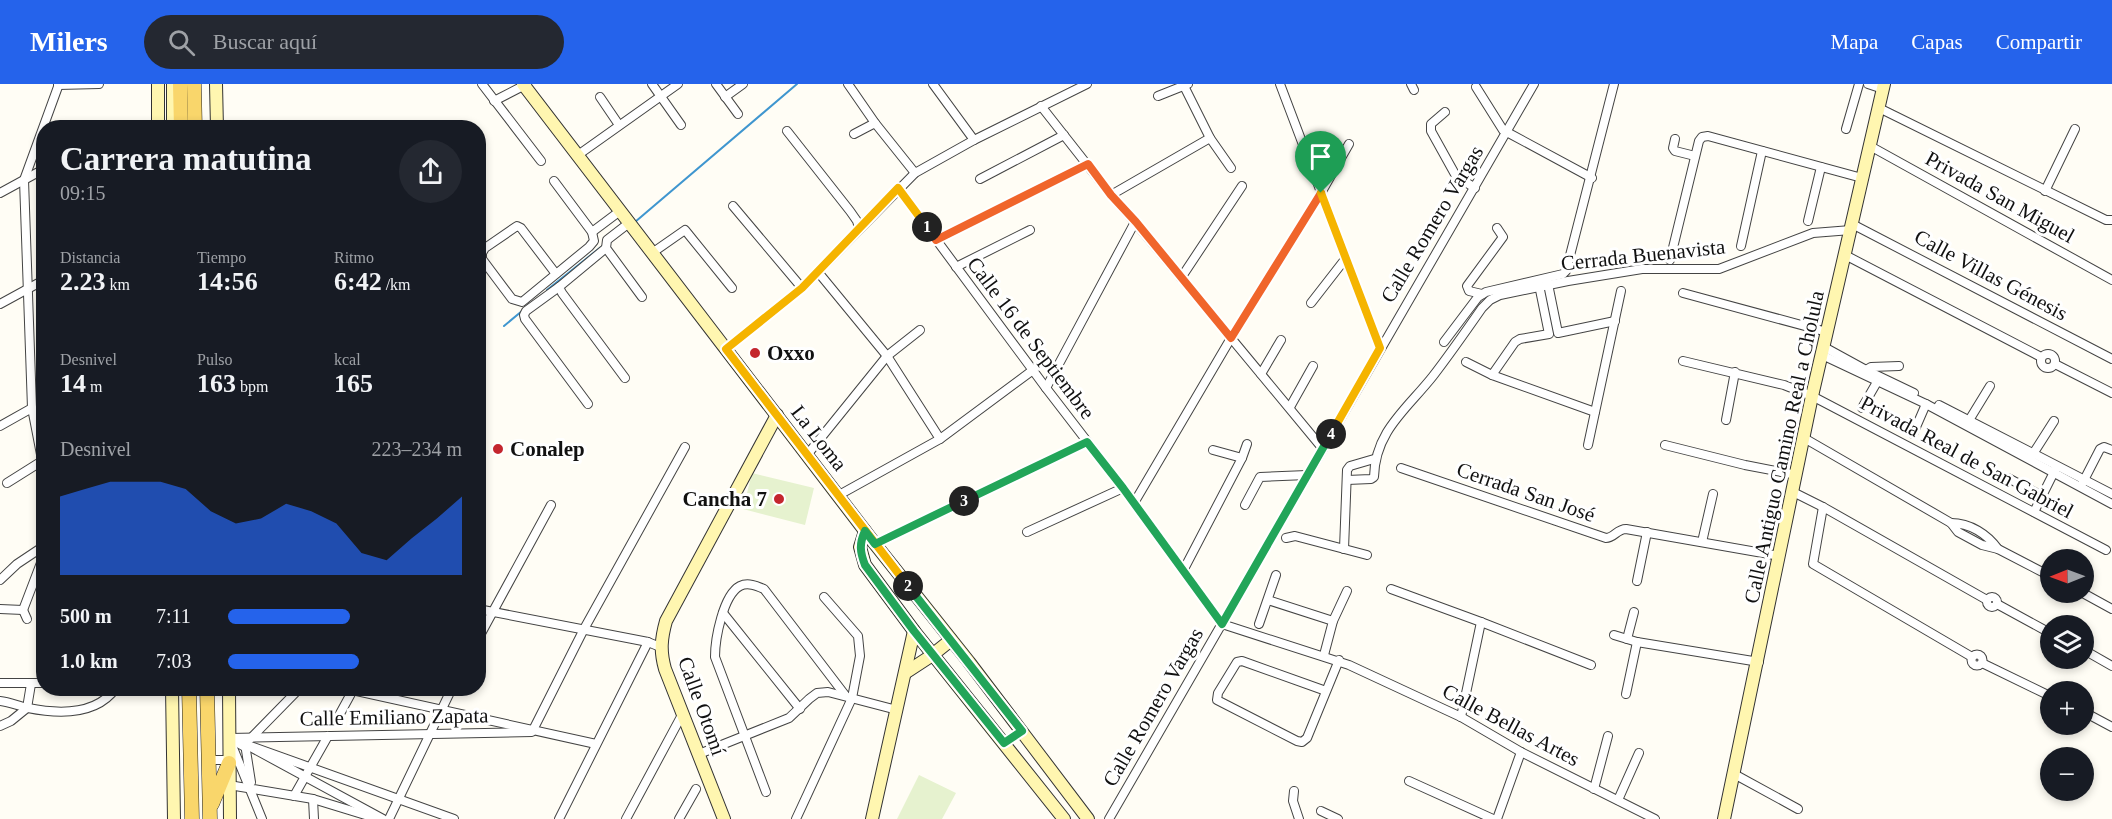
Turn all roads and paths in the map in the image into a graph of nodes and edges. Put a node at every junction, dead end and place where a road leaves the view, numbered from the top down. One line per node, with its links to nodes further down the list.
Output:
1 (58, 84): 2 (street); 34 (street)
2 (99, 84)
3 (158, 84): 35 (street)
4 (173, 84): 36 (street)
5 (180, 84): 37 (main road)
6 (194, 84): 38 (main road)
7 (216, 84): 39 (street)
8 (482, 84): 29 (street)
9 (525, 84): 29 (street); 56 (street, La Loma)
10 (652, 84): 25 (street)
11 (678, 84): 25 (street)
12 (716, 84): 28 (street)
13 (743, 84): 28 (street)
14 (848, 84): 40 (street)
15 (933, 84): 51 (street)
16 (1087, 84): 30 (street)
17 (1280, 84): 74 (street)
18 (1534, 84): 46 (street, Calle Romero Vargas)
19 (1614, 84): 65 (street)
20 (1859, 84): 43 (street)
21 (1868, 84): 23 (street)
22 (1186, 85): 26 (street); 49 (street)
23 (1884, 86): 31 (street, Calle Antiguo Camino Real a Cholula)
24 (1476, 87): 46 (street)
25 (661, 96): 41 (street); 42 (street)
26 (1158, 96)
27 (600, 97): 41 (street)
28 (726, 97): 33 (street)
29 (495, 101): 58 (street)
30 (1041, 106): 48 (street); 51 (street)
31 (1879, 108): 54 (street, Calle Antiguo Camino Real a Cholula); 72 (street)
32 (1444, 112): 71 (street)
33 (738, 114)
34 (45, 120)
35 (160, 120)
36 (173, 120)
37 (181, 120)
38 (195, 120)
39 (217, 120)
40 (875, 123): 47 (street); 63 (street)
41 (619, 125): 56 (street)
42 (681, 125)
43 (1846, 129)
44 (2075, 129): 72 (street)
45 (787, 131): 83 (street)
46 (1508, 132): 65 (street); 71 (street, Calle Romero Vargas)
47 (854, 134)
48 (1064, 135): 59 (street); 64 (street)
49 (1210, 138): 61 (street); 75 (street)
50 (1675, 139): 57 (street)
51 (974, 140): 63 (street)
52 (1348, 144): 74 (street)
53 (36, 146): 67 (street)
54 (1870, 146): 66 (street, Calle Antiguo Camino Real a Cholula); 101 (street, Privada San Miguel)
55 (1762, 151): 57 (street); 60 (street); 88 (street)
56 (578, 155): 77 (street, La Loma)
57 (1695, 156): 94 (street)
58 (541, 161)
59 (1088, 164): 75 (street); 87 (street)
60 (1821, 167): 66 (street); 79 (street)
61 (1231, 168)
62 (36, 173): 67 (street)
63 (915, 173): 70 (street)
64 (980, 178)
65 (1592, 178): 99 (street)
66 (1862, 178): 82 (street, Calle Antiguo Camino Real a Cholula)
67 (24, 180): 73 (street); 107 (street)
68 (554, 181): 86 (street)
69 (1242, 186): 100 (street)
70 (898, 188): 83 (street); 87 (street, Calle 16 de Septiembre)
71 (1475, 188): 120 (street, Calle Romero Vargas)
72 (2045, 191): 78 (street)
73 (0, 193)
74 (1321, 193): 93 (street); 117 (street)
75 (1111, 195): 80 (street)
76 (733, 206): 106 (street)
77 (620, 211): 81 (street, La Loma); 86 (street)
78 (2112, 220)
79 (1808, 221)
80 (1136, 222): 100 (street); 137 (street)
81 (629, 223): 90 (street); 91 (street, La Loma)
82 (1851, 227): 92 (street, Calle Antiguo Camino Real a Cholula); 99 (street, Cerrada Buenavista); 124 (street, Calle Villas Génesis)
83 (859, 228): 97 (street)
84 (1497, 228): 110 (street)
85 (1030, 230): 96 (street)
86 (592, 232): 98 (street)
87 (936, 240): 96 (street, Calle 16 de Septiembre)
88 (1742, 246)
89 (486, 247): 98 (street)
90 (606, 248): 104 (street); 111 (street)
91 (652, 253): 105 (street); 121 (street, La Loma)
92 (1845, 255): 116 (street, Calle Antiguo Camino Real a Cholula); 138 (street)
93 (1346, 258): 112 (street); 120 (street)
94 (1670, 260)
95 (486, 264): 98 (street)
96 (956, 267): 129 (street, Calle 16 de Septiembre)
97 (818, 272): 106 (street); 123 (street)
98 (556, 274)
99 (1567, 276): 103 (street, Cerrada Buenavista); 110 (street)
100 (1181, 278): 117 (street)
101 (2112, 280)
102 (36, 284): 107 (street)
103 (1544, 285): 114 (street); 133 (street); 166 (street, Cerrada Buenavista)
104 (559, 287): 134 (street); 141 (street)
105 (732, 288)
106 (802, 288): 121 (street)
107 (26, 290): 113 (street); 143 (street)
108 (1621, 291): 114 (street)
109 (1683, 293): 116 (street)
110 (1482, 294): 119 (street)
111 (642, 297)
112 (1311, 303)
113 (0, 304)
114 (1615, 321): 145 (street)
115 (920, 330): 123 (street)
116 (1827, 332): 122 (street, Calle Antiguo Camino Real a Cholula)
117 (1231, 338): 132 (street); 182 (street)
118 (1281, 340): 132 (street)
119 (1444, 342)
120 (1380, 348): 160 (street, Calle Romero Vargas)
121 (726, 349): 146 (street, La Loma)
122 (1823, 351): 131 (street); 139 (street, Calle Antiguo Camino Real a Cholula)
123 (887, 356): 154 (street); 163 (street)
124 (2112, 359)
125 (1683, 361): 130 (street, Privada Real de San Gabriel)
126 (1466, 362): 133 (street)
127 (1313, 366): 142 (street)
128 (1899, 366): 131 (street)
129 (1033, 370): 137 (street, Calle 16 de Septiembre); 154 (street)
130 (1735, 372): 139 (street, Privada Real de San Gabriel); 147 (street)
131 (1865, 373): 135 (street); 140 (street)
132 (1261, 374): 142 (street)
133 (1492, 375): 145 (street)
134 (625, 378)
135 (1877, 382): 140 (street); 144 (street)
136 (1989, 386): 149 (street)
137 (1046, 388): 155 (street, Calle 16 de Septiembre)
138 (2112, 393)
139 (1812, 396): 153 (street, Calle Antiguo Camino Real a Cholula); 187 (street, Privada Real de San Gabriel)
140 (1921, 400): 149 (street); 152 (street)
141 (588, 405)
142 (1290, 407): 160 (street)
143 (32, 408): 150 (street); 151 (street)
144 (1862, 408)
145 (1595, 412): 158 (street)
146 (777, 415): 163 (street, La Loma); 231 (street, Calle Otomí)
147 (1726, 420)
148 (2054, 421): 164 (street)
149 (1968, 423): 164 (street)
150 (0, 426)
151 (36, 429)
152 (1913, 434)
153 (1804, 438): 171 (street, Calle Antiguo Camino Real a Cholula); 200 (street)
154 (940, 439): 180 (street)
155 (1087, 442): 176 (street, Calle 16 de Septiembre); 193 (street)
156 (1247, 444): 165 (street)
157 (1665, 445): 171 (street)
158 (1588, 446)
159 (685, 447): 223 (street)
160 (1323, 449): 170 (street, Calle Romero Vargas)
161 (1213, 450): 165 (street)
162 (2112, 450): 175 (street)
163 (807, 455): 180 (street, La Loma)
164 (2031, 457): 169 (street)
165 (1242, 458): 199 (street)
166 (1374, 459): 173 (street); 173 (street, Cerrada Buenavista)
167 (36, 468): 174 (street)
168 (1401, 468): 190 (street, Cerrada San José)
169 (2055, 469): 175 (street); 181 (street)
170 (1307, 475): 185 (street); 221 (street, Calle Romero Vargas)
171 (1797, 475): 177 (street, Calle Antiguo Camino Real a Cholula)
172 (2008, 478): 181 (street)
173 (1347, 480): 194 (street)
174 (7, 483)
175 (2083, 484): 179 (street); 184 (street)
176 (1123, 488): 182 (street, Calle 16 de Septiembre); 189 (street)
177 (1793, 492): 186 (street); 198 (street, Calle Antiguo Camino Real a Cholula)
178 (1713, 494): 192 (street)
179 (2112, 494)
180 (839, 495): 188 (street, La Loma)
181 (2042, 496): 187 (street)
182 (1134, 503): 199 (street, Calle 16 de Septiembre)
183 (550, 504): 214 (street)
184 (2112, 504)
185 (1245, 505)
186 (1823, 507): 224 (street); 244 (street)
187 (2034, 512): 195 (street, Privada Real de San Gabriel)
188 (865, 531): 193 (street, La Loma); 225 (street)
189 (1028, 532)
190 (1647, 532): 192 (street, Cerrada San José); 204 (street)
191 (1286, 538): 194 (street)
192 (1702, 542): 198 (street, Cerrada San José)
193 (875, 544): 228 (street, La Loma)
194 (1344, 549): 197 (street)
195 (2106, 550)
196 (36, 551): 203 (street)
197 (1367, 555)
198 (1780, 556): 236 (street, Calle Antiguo Camino Real a Cholula)
199 (1183, 571): 221 (street, Calle 16 de Septiembre)
200 (2040, 571)
201 (36, 575): 212 (street)
202 (1276, 575): 209 (street)
203 (0, 580)
204 (1637, 581)
205 (1391, 589): 219 (street)
206 (1347, 591): 218 (street)
207 (824, 597): 255 (street)
208 (2094, 599): 211 (street)
209 (1268, 600): 218 (street); 222 (street)
210 (0, 609): 212 (street)
211 (2112, 609)
212 (22, 610): 217 (street)
213 (486, 610): 214 (street)
214 (493, 611): 220 (street); 223 (street)
215 (1634, 612): 227 (street)
216 (723, 613): 255 (street); 259 (street); 270 (street)
217 (27, 619)
218 (1333, 621): 233 (street)
219 (1481, 622): 237 (street); 262 (street)
220 (486, 624)
221 (1222, 624): 233 (street, Calle Bellas Artes); 316 (street, Calle Romero Vargas)
222 (1259, 624)
223 (584, 628): 229 (street); 268 (street)
224 (2040, 628)
225 (914, 631): 232 (street); 239 (street)
226 (1614, 636): 227 (street)
227 (1627, 639): 230 (street)
228 (951, 640): 232 (street); 267 (street, La Loma)
229 (648, 642): 231 (street); 276 (street)
230 (1637, 642): 236 (street); 245 (street)
231 (660, 647): 261 (street, Calle Otomí)
232 (933, 654): 239 (street); 275 (street)
233 (1323, 655): 235 (street, Calle Bellas Artes)
234 (2094, 656): 238 (street)
235 (1339, 660): 243 (street); 262 (street, Calle Bellas Artes)
236 (1758, 662): 283 (street, Calle Antiguo Camino Real a Cholula)
237 (1591, 665)
238 (2112, 666)
239 (905, 673): 260 (street)
240 (0, 683): 241 (street)
241 (31, 684): 242 (street); 257 (street)
242 (36, 684)
243 (1326, 691): 243 (street)
244 (2040, 691)
245 (1626, 694)
246 (109, 696): 257 (street)
247 (172, 696): 300 (street)
248 (189, 696): 301 (main road)
249 (207, 696): 281 (main road)
250 (229, 696): 273 (street)
251 (292, 696): 274 (street)
252 (351, 696): 264 (street)
253 (380, 696): 258 (street)
254 (448, 696): 258 (street)
255 (848, 696): 259 (street); 260 (street); 312 (street)
256 (0, 701): 257 (street)
257 (27, 708): 265 (street)
258 (440, 710): 268 (street); 269 (street)
259 (800, 710): 270 (street)
260 (897, 710): 313 (street)
261 (684, 712): 279 (street, Calle Otomí); 309 (street)
262 (1461, 717): 277 (street, Calle Bellas Artes)
263 (2094, 717): 266 (street)
264 (336, 721)
265 (0, 726)
266 (2112, 727)
267 (1022, 731): 275 (street); 315 (street, La Loma)
268 (532, 732): 269 (street, Calle Emiliano Zapata); 276 (street)
269 (429, 734): 271 (street, Calle Emiliano Zapata); 294 (street)
270 (744, 734): 279 (street); 291 (street)
271 (328, 736): 274 (street, Calle Emiliano Zapata); 282 (street)
272 (1608, 736): 289 (street)
273 (229, 738): 274 (street); 280 (street)
274 (247, 743): 280 (street); 282 (street); 284 (street); 287 (street)
275 (1004, 743): 314 (street)
276 (596, 744): 308 (street)
277 (1521, 752): 289 (street, Calle Bellas Artes); 319 (street)
278 (1639, 753): 295 (street)
279 (699, 754): 311 (street, Calle Otomí)
280 (231, 759): 281 (street); 286 (street); 287 (street); 298 (main road)
281 (209, 760): 298 (main road)
282 (310, 767): 284 (street); 294 (street)
283 (1734, 774): 296 (street); 320 (street, Calle Antiguo Camino Real a Cholula)
284 (305, 776): 292 (street); 305 (street)
285 (1409, 780): 319 (street)
286 (230, 785): 287 (street); 302 (street)
287 (251, 788): 292 (street); 303 (street)
288 (696, 789): 310 (street)
289 (1594, 789): 295 (street, Calle Bellas Artes)
290 (1294, 791): 317 (street)
291 (766, 792)
292 (294, 796): 293 (street)
293 (313, 799): 304 (street); 305 (street)
294 (399, 799): 306 (street); 307 (street)
295 (1618, 800): 299 (street, Calle Bellas Artes)
296 (1798, 809)
297 (1321, 811): 318 (street)
298 (210, 814)
299 (1649, 818)
300 (174, 819)
301 (192, 819)
302 (230, 819)
303 (262, 819)
304 (314, 819)
305 (381, 819)
306 (390, 819)
307 (454, 819)
308 (559, 819)
309 (626, 819)
310 (679, 819)
311 (723, 819)
312 (796, 819)
313 (872, 819)
314 (1064, 819)
315 (1088, 819)
316 (1109, 819)
317 (1299, 819)
318 (1338, 819)
319 (1495, 819)
320 (1724, 819)

